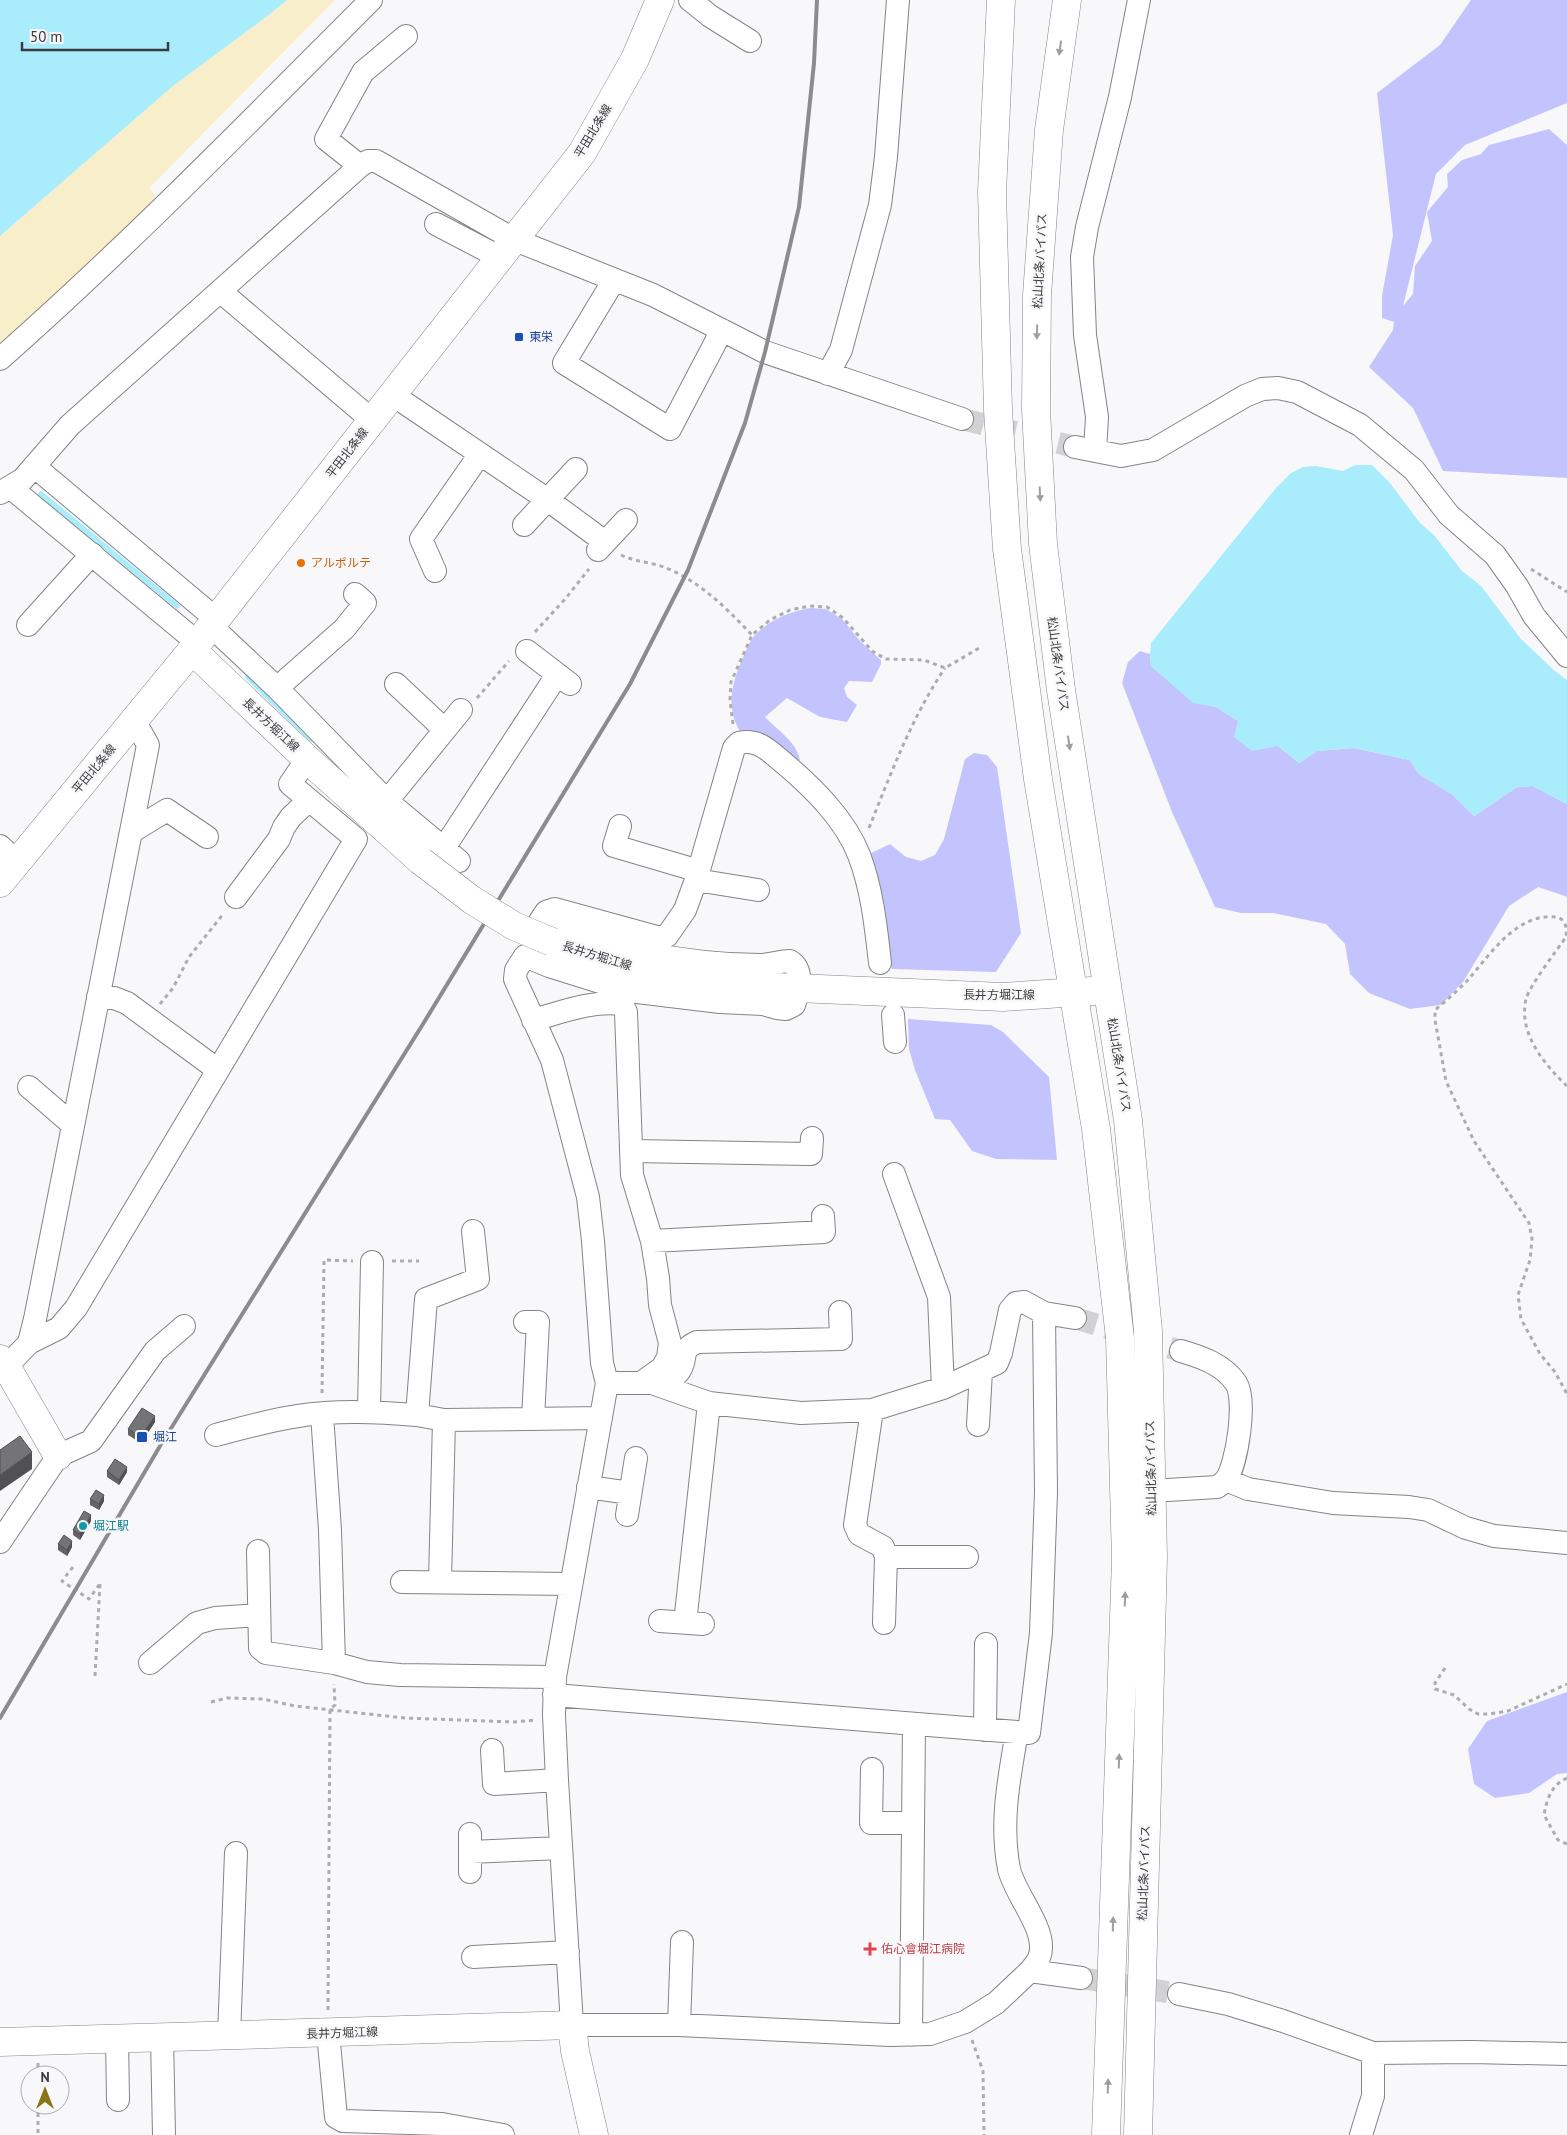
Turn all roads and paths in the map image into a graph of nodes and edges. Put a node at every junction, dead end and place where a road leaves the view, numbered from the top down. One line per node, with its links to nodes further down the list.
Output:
1 (371, 0): 16 (street)
2 (660, 0): 12 (main road, 平田北条線)
3 (690, 0): 9 (street)
4 (898, 0): 17 (street)
5 (1001, 0): 63 (main road)
6 (1067, 0): 62 (main road, 松山北条バイパス, one-way to 62)
7 (1138, 0): 37 (street)
8 (406, 36): 10 (street)
9 (750, 41)
10 (360, 166): 12 (street); 14 (street)
11 (436, 224): 12 (street)
12 (508, 249): 13 (street); 18 (main road, 平田北条線)
13 (614, 280): 15 (street); 15 (street)
14 (220, 291): 20 (street); 22 (street)
15 (722, 330): 17 (street)
16 (0, 359)
17 (828, 374): 19 (street)
18 (393, 394): 20 (main road, 平田北条線); 21 (street)
19 (962, 419)
20 (372, 421): 33 (main road, 平田北条線)
21 (480, 454): 25 (street); 30 (street)
22 (34, 466): 24 (street); 33 (street)
23 (576, 469): 25 (street)
24 (5, 490): 29 (street)
25 (548, 500): 27 (street); 28 (street)
26 (626, 520): 28 (street)
27 (524, 525)
28 (602, 546): 34 (path)
29 (92, 554): 32 (street); 33 (street)
30 (435, 571)
31 (355, 594): 40 (street)
32 (28, 625)
33 (204, 635): 40 (street); 42 (main road, 平田北条線); 45 (main road, 長井方堀江線)
34 (752, 635): 38 (path); 44 (path)
35 (981, 647): 38 (path)
36 (527, 651): 53 (street)
37 (1567, 656)
38 (945, 668): 52 (path)
39 (396, 684): 43 (street)
40 (277, 688): 47 (street)
41 (461, 710): 43 (street)
42 (134, 720): 49 (street); 51 (main road, 平田北条線)
43 (445, 730): 47 (street)
44 (738, 743): 52 (street); 54 (street)
45 (307, 759): 46 (street); 53 (main road, 長井方堀江線)
46 (309, 800): 57 (street); 69 (street)
47 (387, 802): 53 (street)
48 (620, 826): 54 (street)
49 (130, 832): 50 (street); 64 (street)
50 (206, 837)
51 (9, 854): 55 (main road, 平田北条線)
52 (859, 854): 60 (street)
53 (441, 857): 58 (main road, 長井方堀江線, bridge)
54 (697, 876): 56 (street); 58 (street)
55 (0, 883)
56 (758, 890)
57 (236, 897): 66 (path)
58 (546, 932): 59 (street); 61 (main road, 長井方堀江線)
59 (524, 956): 61 (street); 67 (street)
60 (880, 963)
61 (799, 988): 63 (main road, 長井方堀江線)
62 (1107, 990): 63 (main road, 長井方堀江線); 108 (main road, 松山北条バイパス)
63 (1072, 993): 167 (main road, one-way to 63)
64 (98, 997): 66 (street); 72 (street)
65 (893, 1015): 68 (street)
66 (149, 1020): 69 (street)
67 (534, 1020): 74 (street); 90 (street)
68 (895, 1042)
69 (218, 1070): 86 (street)
70 (1567, 1086): 93 (path)
71 (29, 1087): 72 (street)
72 (73, 1125): 86 (street)
73 (812, 1138): 74 (street)
74 (631, 1151): 78 (street)
75 (895, 1173): 92 (street)
76 (823, 1216): 78 (street)
77 (473, 1231): 98 (street)
78 (652, 1241): 91 (street)
79 (419, 1261): 80 (path)
80 (372, 1262): 96 (street); 97 (path)
81 (840, 1312): 91 (street)
82 (1044, 1313): 83 (street); 89 (street); 132 (street)
83 (1075, 1318)
84 (525, 1322): 101 (street)
85 (184, 1326): 104 (street)
86 (29, 1342): 88 (street)
87 (1181, 1351): 106 (street)
88 (2, 1366): 104 (main road)
89 (981, 1371): 92 (street); 102 (street)
90 (607, 1383): 91 (street); 99 (street)
91 (651, 1384): 94 (street)
92 (943, 1388): 95 (street)
93 (1567, 1394)
94 (709, 1403): 95 (street); 119 (street)
95 (872, 1410): 112 (street)
96 (369, 1411): 97 (street); 98 (street)
97 (322, 1414): 103 (street); 122 (street)
98 (417, 1415): 100 (street)
99 (601, 1418): 101 (street); 107 (street)
100 (444, 1420): 101 (street); 116 (street)
101 (533, 1420)
102 (978, 1425)
103 (216, 1435)
104 (58, 1456): 109 (street)
105 (636, 1458): 107 (street)
106 (1226, 1480): 108 (street); 110 (street)
107 (588, 1487): 117 (street)
108 (1151, 1491): 168 (main road, 松山北条バイパス)
109 (0, 1542)
110 (1567, 1543)
111 (258, 1551): 118 (street)
112 (886, 1557): 113 (street); 120 (street)
113 (967, 1557)
114 (73, 1567): 125 (path)
115 (402, 1582): 116 (street)
116 (440, 1582): 117 (street)
117 (571, 1584): 127 (street)
118 (259, 1615): 122 (street); 123 (street)
119 (660, 1622)
120 (884, 1623)
121 (986, 1644): 131 (street)
122 (334, 1662): 127 (street); 129 (path)
123 (150, 1663)
124 (1445, 1668): 126 (path)
125 (95, 1676)
126 (1567, 1684)
127 (555, 1696): 129 (path); 130 (street); 136 (street)
128 (211, 1702): 129 (path)
129 (330, 1709): 151 (path)
130 (914, 1725): 131 (street); 137 (street)
131 (985, 1730): 132 (street)
132 (1017, 1732): 145 (street)
133 (492, 1750): 136 (street)
134 (872, 1769): 137 (street)
135 (1567, 1778): 138 (path)
136 (557, 1780): 139 (street)
137 (913, 1823): 152 (street)
138 (1567, 1844)
139 (561, 1848): 141 (street); 143 (street)
140 (238, 1853): 153 (street)
141 (470, 1853)
142 (682, 1942): 150 (street)
143 (568, 1952): 144 (street); 149 (street)
144 (473, 1957)
145 (1030, 1971): 146 (street); 148 (street)
146 (1080, 1978)
147 (1179, 1994): 157 (street)
148 (965, 2022): 152 (street); 166 (path)
149 (572, 2025): 150 (street); 151 (main road, 長井方堀江線); 165 (main road)
150 (679, 2025): 152 (street)
151 (328, 2033): 153 (main road, 長井方堀江線); 161 (street)
152 (911, 2035)
153 (229, 2036): 154 (main road, 長井方堀江線)
154 (162, 2037): 155 (main road, 長井方堀江線); 163 (street)
155 (117, 2038): 156 (main road, 長井方堀江線); 159 (street)
156 (0, 2042)
157 (1373, 2053): 158 (street); 169 (street)
158 (1567, 2054)
159 (118, 2100)
160 (38, 2115): 162 (path)
161 (335, 2126): 164 (street)
162 (38, 2135)
163 (164, 2135)
164 (503, 2135)
165 (594, 2135)
166 (984, 2135)
167 (1106, 2135)
168 (1138, 2135)
169 (1360, 2135)

